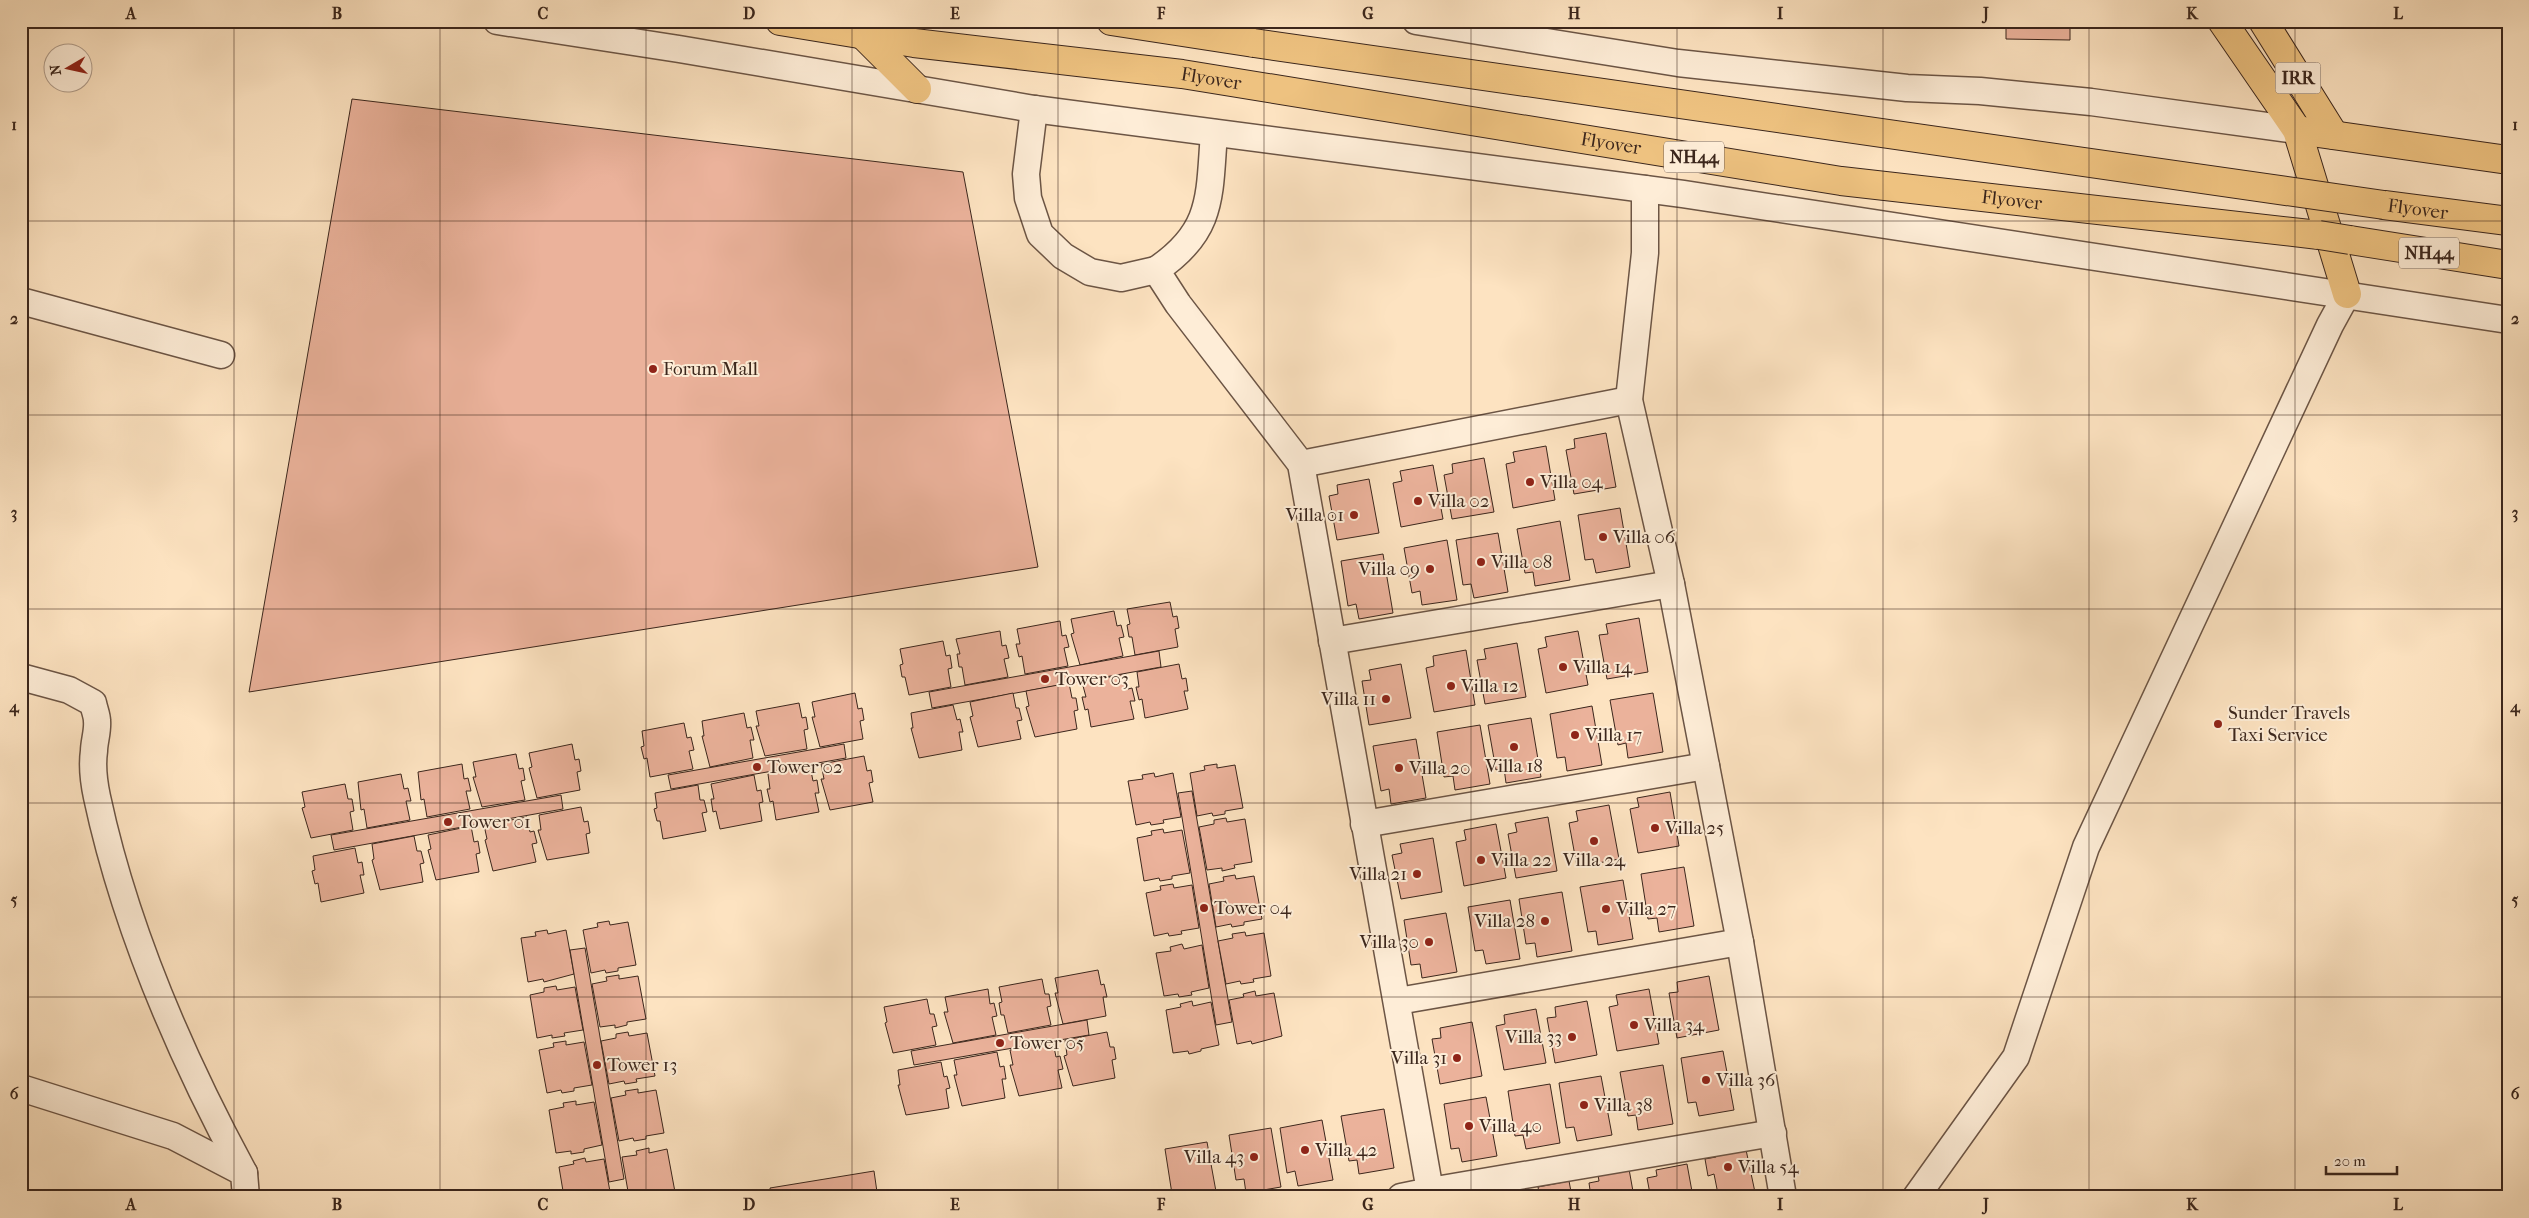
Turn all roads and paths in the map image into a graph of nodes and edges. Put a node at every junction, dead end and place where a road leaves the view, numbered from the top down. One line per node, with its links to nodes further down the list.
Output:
1 (497, 21): 8 (street)
2 (780, 21): 7 (main road, NH44)
3 (1111, 21): 15 (main road, Flyover / NH44, bridge)
4 (1416, 21): 10 (street)
5 (2222, 21): 10 (main road, IRR)
6 (2262, 21): 12 (main road, IRR)
7 (864, 36): 8 (main road); 16 (main road, Flyover / NH44, bridge)
8 (917, 89): 9 (street)
9 (1034, 109): 11 (street); 17 (street)
10 (2297, 130): 12 (main road); 18 (main road)
11 (1214, 133): 14 (street); 17 (street)
12 (2334, 135): 13 (main road)
13 (2508, 160)
14 (1644, 189): 18 (street); 22 (street)
15 (2508, 221)
16 (2508, 265)
17 (1156, 270): 23 (street)
18 (2347, 294): 20 (street); 37 (street)
19 (21, 301): 21 (street)
20 (2508, 320)
21 (221, 355)
22 (1630, 400): 23 (street); 24 (street)
23 (1301, 464): 25 (street)
24 (1671, 584): 25 (street); 27 (street)
25 (1332, 642): 28 (street)
26 (21, 676): 33 (street)
27 (1706, 766): 28 (street); 29 (street)
28 (1364, 824): 30 (street)
29 (1740, 942): 30 (street); 32 (street)
30 (1398, 1001): 34 (street)
31 (21, 1088): 33 (street)
32 (1773, 1133): 34 (street); 36 (street)
33 (245, 1185)
34 (1430, 1191): 35 (street)
35 (1401, 1197)
36 (1783, 1197)
37 (1916, 1197)

